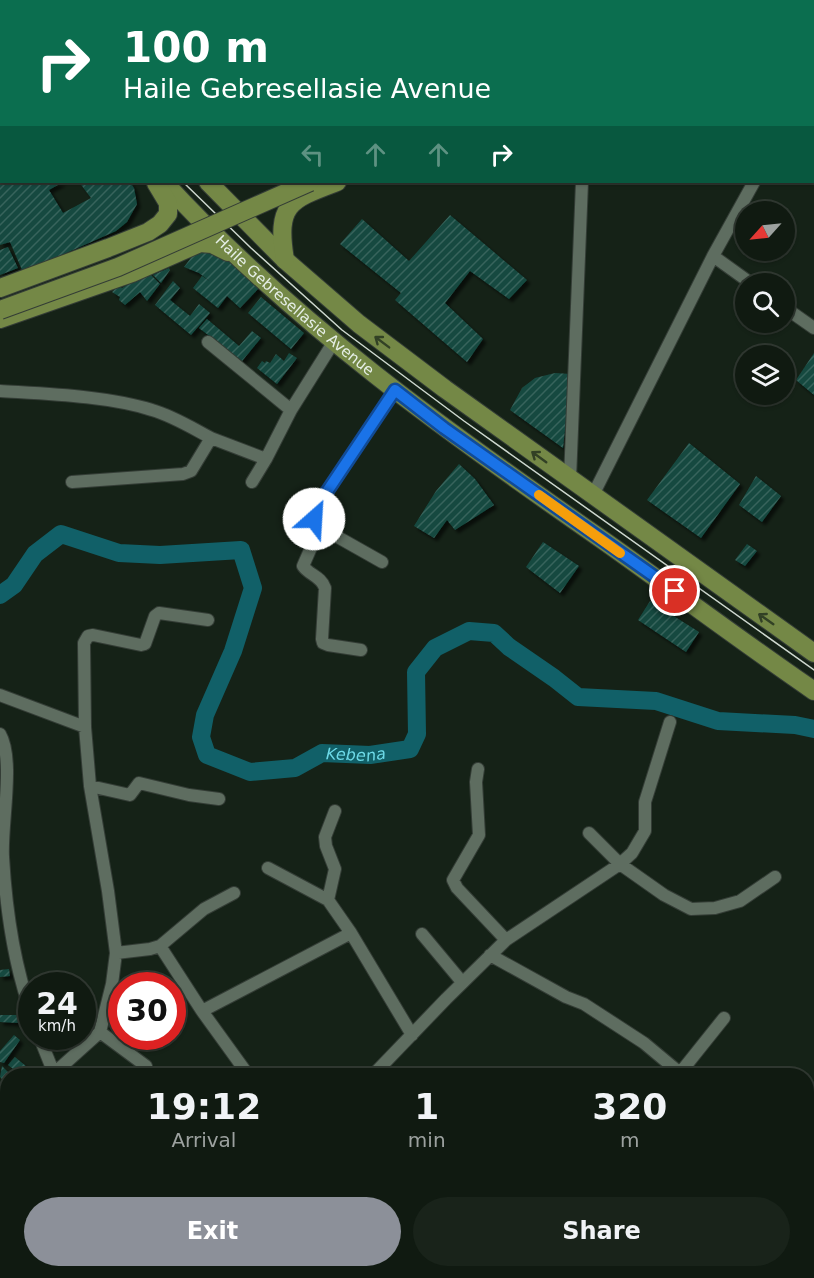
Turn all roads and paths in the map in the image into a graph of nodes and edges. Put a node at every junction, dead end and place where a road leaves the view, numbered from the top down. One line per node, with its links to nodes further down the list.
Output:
1 (156, 183): 13 (main road)
2 (165, 183): 10 (main road, Haile Gebresellasie Avenue)
3 (209, 183): 11 (main road, Haile Gebresellasie Avenue)
4 (281, 183): 14 (main road)
5 (308, 183): 15 (main road, bridge)
6 (334, 183): 11 (main road)
7 (582, 183): 26 (street)
8 (753, 183): 9 (street)
9 (713, 256): 12 (street); 29 (street)
10 (237, 257): 17 (main road); 20 (main road, Haile Gebresellasie Avenue)
11 (285, 260): 26 (main road, Haile Gebresellasie Avenue, one-way to 11)
12 (737, 273)
13 (0, 288)
14 (0, 299)
15 (0, 310)
16 (795, 315): 18 (street)
17 (0, 319)
18 (814, 328)
19 (208, 342): 23 (street)
20 (333, 343): 21 (main road, Haile Gebresellasie Avenue); 23 (street)
21 (395, 390): 30 (street); 35 (main road, Haile Gebresellasie Avenue)
22 (0, 391): 24 (street)
23 (291, 410): 25 (street)
24 (211, 438): 25 (street); 27 (street)
25 (266, 459): 28 (street)
26 (570, 479): 29 (main road, Haile Gebresellasie Avenue)
27 (72, 482)
28 (252, 482)
29 (593, 495): 34 (main road, Haile Gebresellasie Avenue, one-way to 29)
30 (320, 527): 31 (street); 33 (street)
31 (382, 562)
32 (208, 620): 38 (street)
33 (361, 650)
34 (814, 653)
35 (814, 691)
36 (0, 695): 38 (street)
37 (670, 722): 45 (street)
38 (85, 727): 41 (street)
39 (0, 734): 56 (street)
40 (478, 769): 52 (street)
41 (90, 786): 42 (street); 54 (street)
42 (219, 799)
43 (335, 811): 49 (street)
44 (589, 833): 45 (street)
45 (620, 864): 47 (street); 52 (street)
46 (268, 868): 49 (street)
47 (775, 877)
48 (234, 893): 53 (street)
49 (328, 900): 50 (street)
50 (351, 933): 58 (street); 61 (street)
51 (422, 934): 57 (street)
52 (506, 940): 55 (street)
53 (160, 946): 54 (street); 58 (street)
54 (116, 953): 60 (street)
55 (490, 955): 57 (street); 68 (street)
56 (20, 972)
57 (462, 982): 61 (street)
58 (202, 1011): 66 (street)
59 (724, 1018): 69 (street)
60 (100, 1032): 63 (street); 65 (street)
61 (412, 1035): 67 (street)
62 (45, 1050): 64 (street)
63 (146, 1066)
64 (52, 1068)
65 (61, 1068)
66 (243, 1068)
67 (380, 1068)
68 (674, 1068)
69 (684, 1068)

